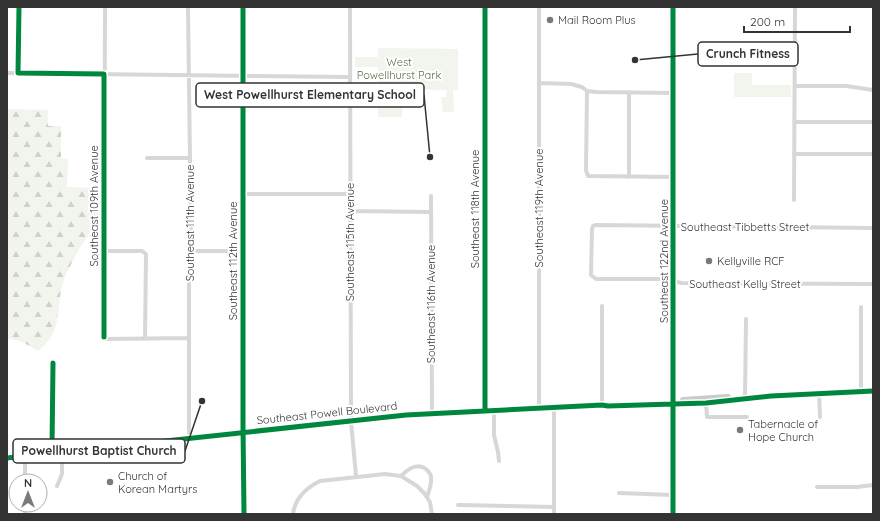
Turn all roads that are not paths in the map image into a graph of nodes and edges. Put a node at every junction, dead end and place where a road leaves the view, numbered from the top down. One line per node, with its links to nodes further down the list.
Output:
1 (18, 7): 13 (street)
2 (105, 7): 14 (street, Southeast 109th Avenue)
3 (188, 7): 15 (street, Southeast 111th Avenue)
4 (243, 7): 16 (main road, Southeast 112th Avenue)
5 (350, 7): 17 (street, Southeast 115th Avenue)
6 (485, 7): 61 (street, Southeast 118th Avenue)
7 (539, 7): 18 (street, Southeast 119th Avenue)
8 (673, 7): 23 (main road, Southeast 122nd Avenue)
9 (795, 7): 11 (street)
10 (742, 52): 11 (street)
11 (794, 52): 19 (street)
12 (7, 73): 13 (street)
13 (18, 73): 14 (street)
14 (104, 74): 15 (street); 40 (street, Southeast 109th Avenue)
15 (189, 75): 16 (street); 29 (street, Southeast 111th Avenue)
16 (243, 76): 17 (street); 32 (main road, Southeast 112th Avenue)
17 (350, 77): 33 (street, Southeast 115th Avenue)
18 (539, 83): 21 (street); 59 (street, Southeast 119th Avenue)
19 (794, 86): 20 (street); 24 (street)
20 (873, 90)
21 (586, 91): 22 (street); 30 (street)
22 (629, 92): 23 (street); 30 (street)
23 (674, 93): 31 (main road, Southeast 122nd Avenue)
24 (794, 122): 25 (street); 26 (street)
25 (873, 122)
26 (794, 154): 27 (street); 35 (street)
27 (873, 154)
28 (147, 158): 29 (street)
29 (190, 158): 41 (street, Southeast 111th Avenue)
30 (629, 177): 31 (street)
31 (674, 177): 38 (main road, Southeast 122nd Avenue)
32 (243, 194): 33 (street); 42 (main road, Southeast 112th Avenue)
33 (350, 194): 36 (street, Southeast 115th Avenue)
34 (431, 196): 37 (street, Southeast 116th Avenue)
35 (794, 200)
36 (350, 211): 37 (street); 66 (street, Southeast 115th Avenue)
37 (431, 212): 63 (street, Southeast 116th Avenue)
38 (674, 226): 39 (street, Southeast Tibbetts Street); 43 (street, Southeast Tibbetts Street); 44 (main road, Southeast 122nd Avenue)
39 (873, 228)
40 (103, 251): 50 (street, Southeast 109th Avenue); 50 (street)
41 (190, 251): 42 (street); 49 (street, Southeast 111th Avenue)
42 (243, 251): 67 (main road, Southeast 112th Avenue)
43 (593, 278): 44 (street, Southeast Kelly Street)
44 (674, 281): 45 (street, Southeast Kelly Street); 56 (main road, Southeast 122nd Avenue)
45 (873, 284)
46 (602, 306): 58 (street)
47 (861, 307): 52 (street)
48 (746, 319): 55 (street)
49 (189, 338): 50 (street); 68 (street, Southeast 111th Avenue)
50 (145, 339)
51 (53, 364): 70 (street)
52 (861, 391): 53 (main road, Southeast Powell Boulevard); 54 (main road, Southeast Powell Boulevard)
53 (873, 391)
54 (819, 393): 55 (main road, Southeast Powell Boulevard); 65 (street)
55 (745, 398): 56 (main road, Southeast Powell Boulevard); 57 (main road, Southeast Powell Boulevard)
56 (674, 402): 57 (main road, Southeast Powell Boulevard); 58 (main road, Southeast Powell Boulevard); 81 (main road, Southeast 122nd Avenue)
57 (706, 403): 64 (street)
58 (602, 405): 60 (main road, Southeast Powell Boulevard)
59 (539, 408): 60 (main road, Southeast Powell Boulevard); 62 (main road, Southeast Powell Boulevard)
60 (554, 408): 84 (street)
61 (485, 410): 62 (main road, Southeast Powell Boulevard); 63 (main road, Southeast Powell Boulevard)
62 (494, 410): 72 (street)
63 (432, 413): 66 (main road, Southeast Powell Boulevard)
64 (747, 417)
65 (820, 417)
66 (351, 421): 67 (main road, Southeast Powell Boulevard); 75 (street, Southeast 115th Avenue)
67 (243, 432): 68 (main road, Southeast Powell Boulevard); 85 (street, Southeast 112th Avenue)
68 (189, 438): 69 (main road, Southeast Powell Boulevard)
69 (62, 452): 70 (main road, Southeast Powell Boulevard); 78 (street)
70 (53, 453): 71 (main road, Southeast Powell Boulevard)
71 (7, 458)
72 (499, 461)
73 (25, 464): 74 (street)
74 (25, 473)
75 (356, 476): 76 (street); 86 (street)
76 (401, 476): 82 (street); 82 (street)
77 (873, 485): 79 (street)
78 (57, 486)
79 (817, 487)
80 (619, 493): 81 (street)
81 (673, 495): 89 (main road, Southeast 122nd Avenue)
82 (427, 497): 87 (street)
83 (458, 505): 84 (street)
84 (554, 506): 88 (street)
85 (244, 514)
86 (293, 514)
87 (432, 514)
88 (554, 514)
89 (673, 514)

